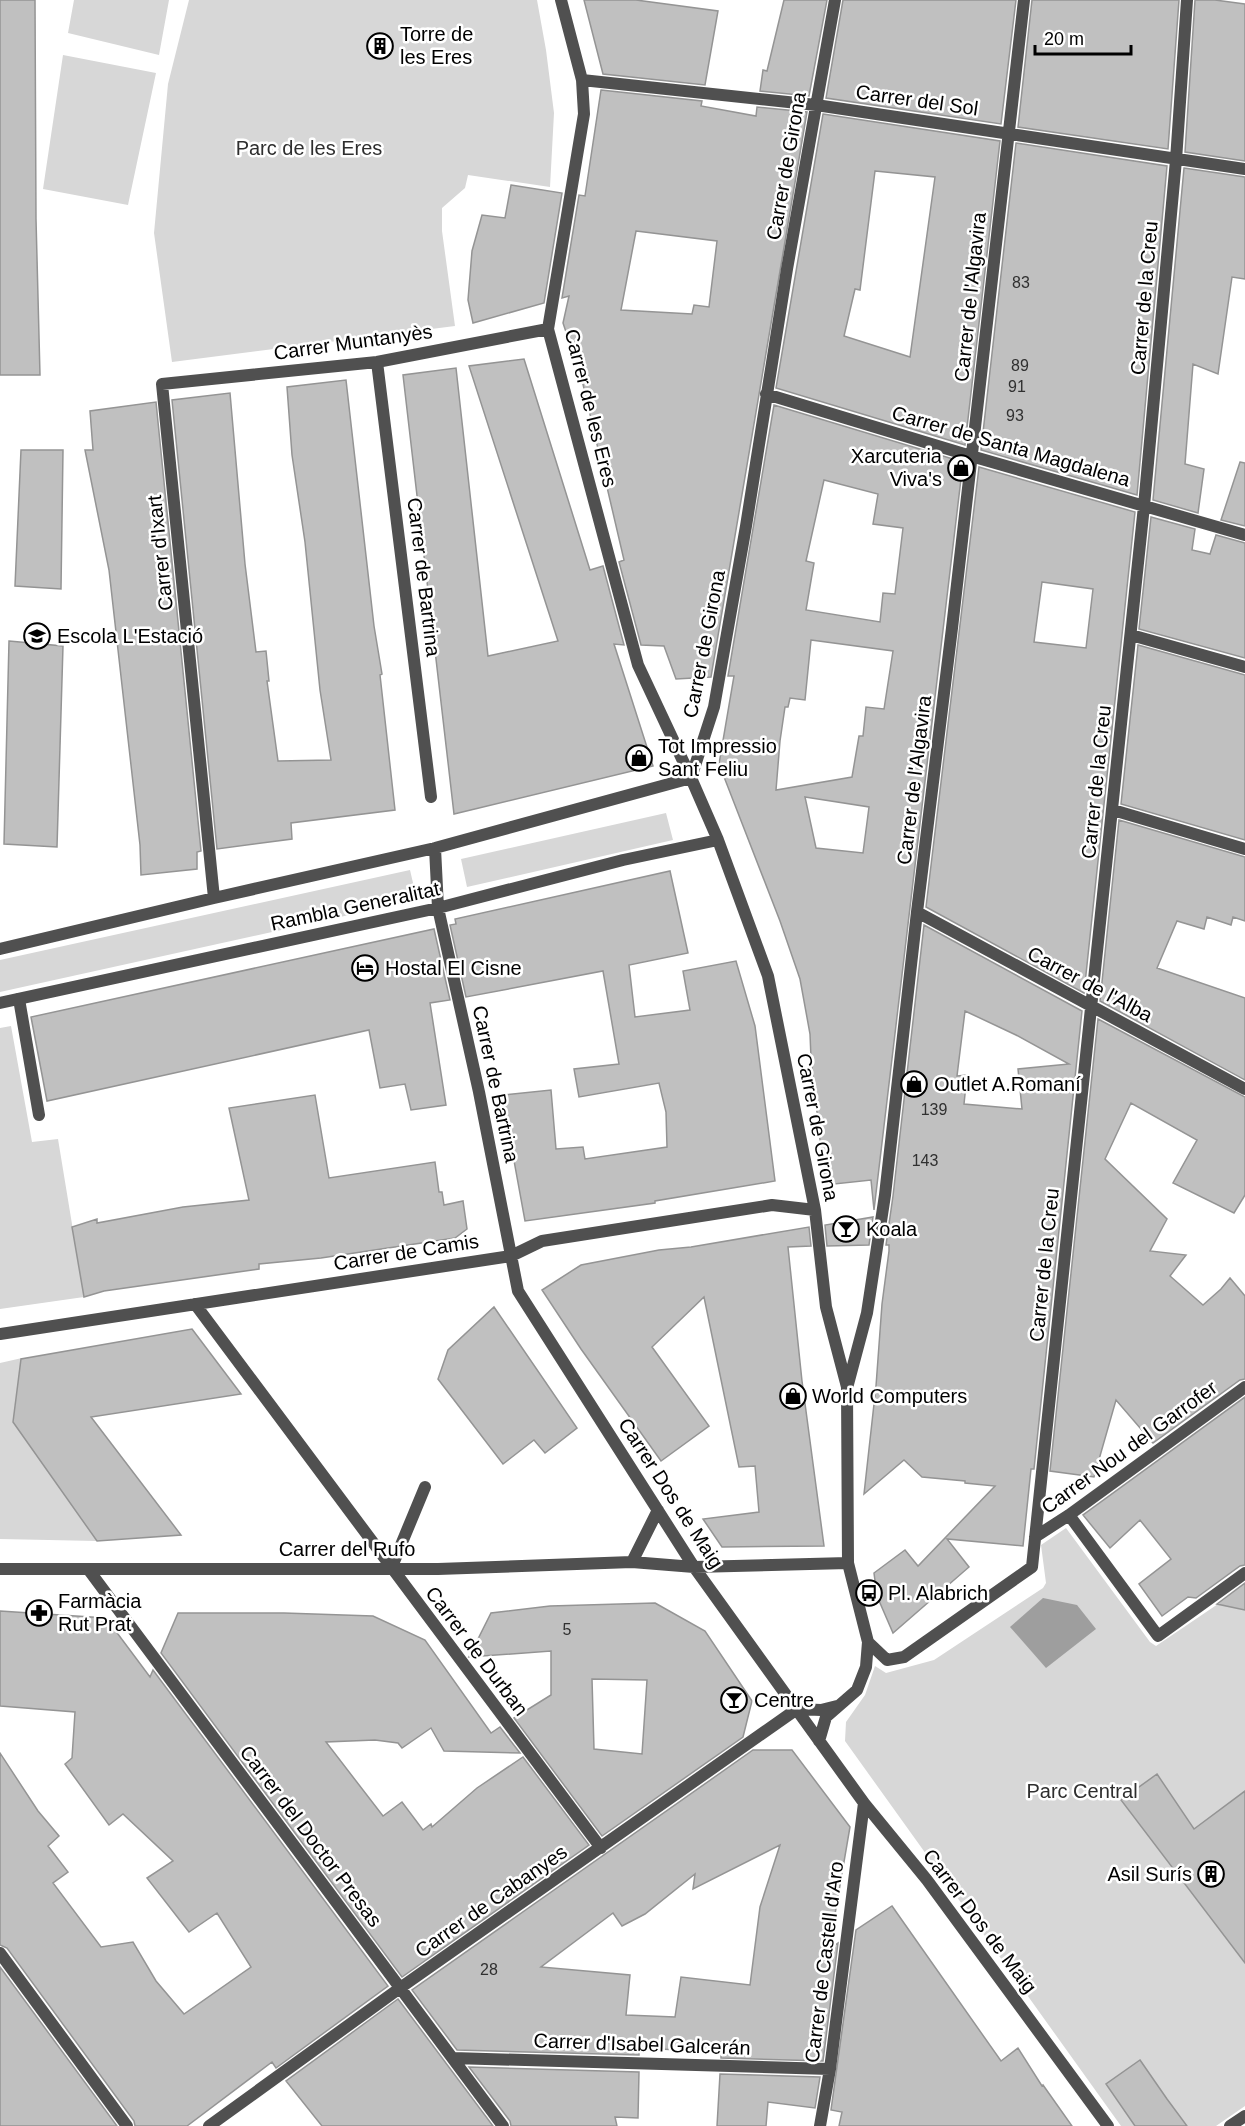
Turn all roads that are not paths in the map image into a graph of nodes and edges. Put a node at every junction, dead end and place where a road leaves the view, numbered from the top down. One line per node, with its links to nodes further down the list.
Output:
1 (561, 0): 5 (street, Carrer de les Eres)
2 (836, 0): 6 (street, Carrer de Girona)
3 (1024, 0): 7 (street, Carrer de l'Algavira)
4 (1187, 0): 8 (street, Carrer de la Creu)
5 (582, 80): 6 (street, Carrer del Sol); 10 (street, Carrer de les Eres)
6 (816, 105): 7 (street, Carrer del Sol); 13 (street, Carrer de Girona)
7 (1008, 133): 8 (street, Carrer del Sol); 14 (street, Carrer de l'Algavira)
8 (1176, 160): 9 (street, Carrer del Sol); 15 (street, Carrer de la Creu)
9 (1245, 169)
10 (548, 329): 11 (street, Carrer Muntanyès); 19 (street, Carrer de les Eres)
11 (377, 362): 12 (street, Carrer Muntanyès); 20 (street, Carrer de Bartrina)
12 (162, 384): 25 (street, Carrer d'Ixart)
13 (766, 394): 14 (street, Carrer de Santa Magdalena); 19 (street, Carrer de Girona)
14 (971, 456): 15 (street, Carrer de Santa Magdalena); 27 (street, Carrer de l'Algavira)
15 (1144, 506): 16 (street, Carrer de Santa Magdalena); 17 (street, Carrer de la Creu)
16 (1245, 535)
17 (1131, 635): 18 (street); 21 (street, Carrer de la Creu)
18 (1245, 668)
19 (691, 778): 22 (street, Carrer de Girona); 23 (street, Rambla Generalitat)
20 (431, 797)
21 (1113, 810): 24 (street); 31 (street, Carrer de la Creu)
22 (718, 840): 26 (street, Rambla Generalitat); 34 (street, Carrer de Girona)
23 (435, 848): 25 (street, Rambla Generalitat); 26 (street, Carrer de Bartrina)
24 (1245, 849)
25 (214, 898): 28 (street, Rambla Generalitat)
26 (438, 908): 29 (street, Rambla Generalitat); 35 (street, Carrer de Bartrina)
27 (917, 912): 31 (street, Carrer de l'Alba); 38 (street, Carrer de l'Algavira)
28 (0, 949)
29 (19, 999): 30 (street, Rambla Generalitat); 33 (street)
30 (0, 1003)
31 (1090, 1006): 32 (street, Carrer de l'Alba); 43 (street, Carrer de la Creu)
32 (1245, 1089)
33 (39, 1115)
34 (814, 1210): 35 (street, Carrer de Camis); 38 (street, Carrer de Girona)
35 (511, 1256): 36 (street, Carrer de Camis); 41 (street, Carrer Dos de Maig)
36 (195, 1304): 37 (street, Carrer de Camis); 49 (street, Carrer de Durban)
37 (0, 1334)
38 (847, 1388): 45 (street, Carrer de l'Algavira)
39 (1245, 1388): 42 (street, Carrer Nou del Garrofer)
40 (426, 1487): 49 (street)
41 (658, 1510): 44 (street); 46 (street, Carrer Dos de Maig)
42 (1069, 1515): 43 (street, Carrer Nou del Garrofer); 50 (street)
43 (1035, 1537): 51 (street, Carrer de la Creu)
44 (633, 1562): 46 (street, Carrer del Rufo); 49 (street, Carrer del Rufo)
45 (848, 1563): 46 (street, Carrer del Rufo); 51 (street, Carrer de l'Algavira)
46 (694, 1567): 53 (street, Carrer Dos de Maig)
47 (0, 1569): 48 (street, Carrer del Rufo)
48 (88, 1569): 49 (street, Carrer del Rufo); 58 (street, Carrer del Doctor Presas)
49 (391, 1569): 56 (street, Carrer de Durban)
50 (1245, 1573)
51 (868, 1642): 52 (street)
52 (839, 1706): 53 (street); 54 (street)
53 (797, 1709): 54 (street, Carrer Dos de Maig); 56 (street, Carrer de Cabanyes)
54 (819, 1741): 55 (street, Carrer Dos de Maig)
55 (864, 1803): 60 (street, Carrer de Castell d'Aro); 66 (street, Carrer Dos de Maig)
56 (601, 1848): 58 (street, Carrer de Cabanyes)
57 (0, 1953): 62 (street)
58 (400, 1988): 59 (street, Carrer del Doctor Presas); 63 (street, Carrer de Cabanyes)
59 (453, 2058): 60 (street, Carrer d'Isabel Galcerán); 64 (street, Carrer del Doctor Presas)
60 (830, 2069): 65 (street, Carrer de Castell d'Aro)
61 (1245, 2116): 67 (street)
62 (128, 2126)
63 (209, 2126)
64 (504, 2126)
65 (820, 2126)
66 (1108, 2126)
67 (1230, 2126)

